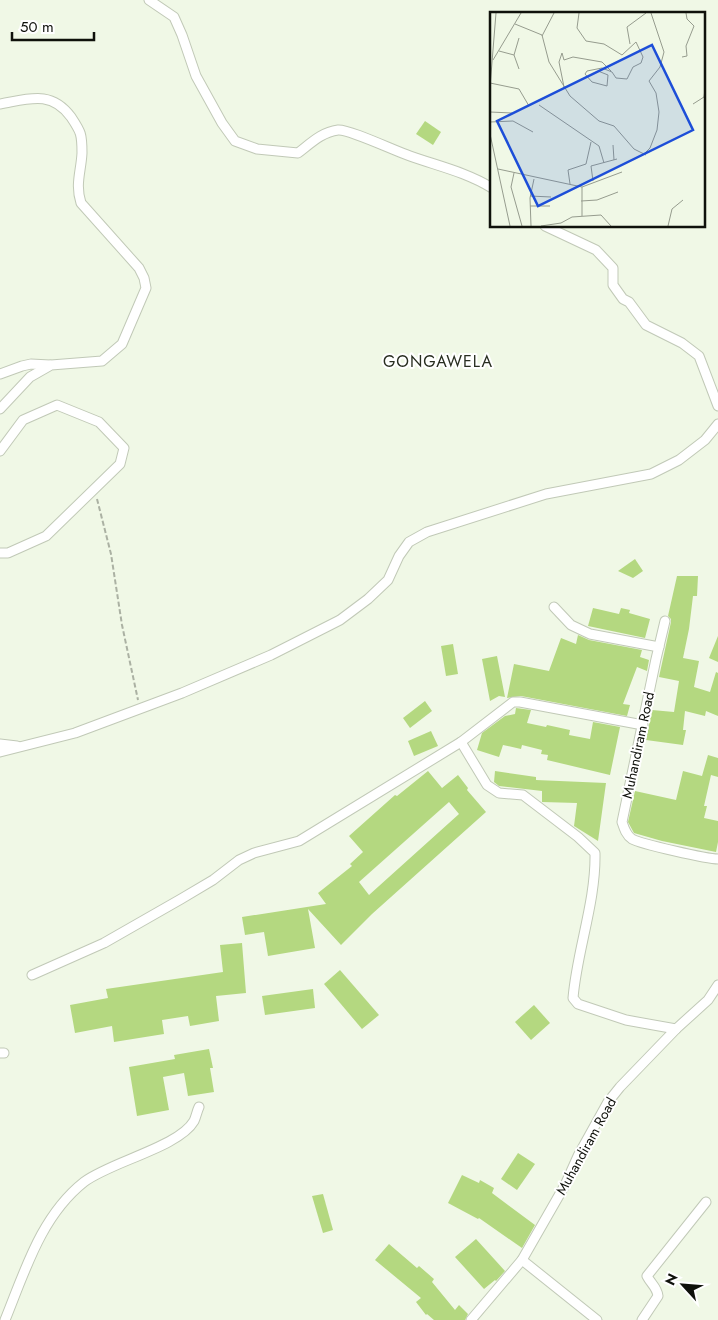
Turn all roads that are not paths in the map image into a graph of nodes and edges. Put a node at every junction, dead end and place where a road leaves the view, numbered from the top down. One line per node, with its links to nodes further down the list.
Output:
1 (149, 0): 3 (street)
2 (0, 104): 5 (street)
3 (490, 187)
4 (548, 228): 7 (street)
5 (51, 365): 6 (street); 8 (street)
6 (0, 374)
7 (718, 406)
8 (0, 409)
9 (718, 424): 18 (street)
10 (0, 451): 11 (street)
11 (0, 553)
12 (554, 606): 14 (street)
13 (665, 621): 14 (street, Muhandiram Road)
14 (659, 647): 15 (street, Muhandiram Road)
15 (643, 725): 16 (street); 20 (street, Muhandiram Road)
16 (461, 742): 21 (street); 23 (street)
17 (0, 744): 18 (street)
18 (22, 746): 19 (street)
19 (0, 752)
20 (718, 860)
21 (32, 975)
22 (718, 985): 23 (street, Muhandiram Road)
23 (676, 1029): 26 (street, Muhandiram Road)
24 (199, 1107): 27 (street)
25 (706, 1202): 30 (street)
26 (522, 1260): 28 (street, Muhandiram Road); 29 (street)
27 (6, 1320)
28 (471, 1320)
29 (597, 1320)
30 (642, 1320)

